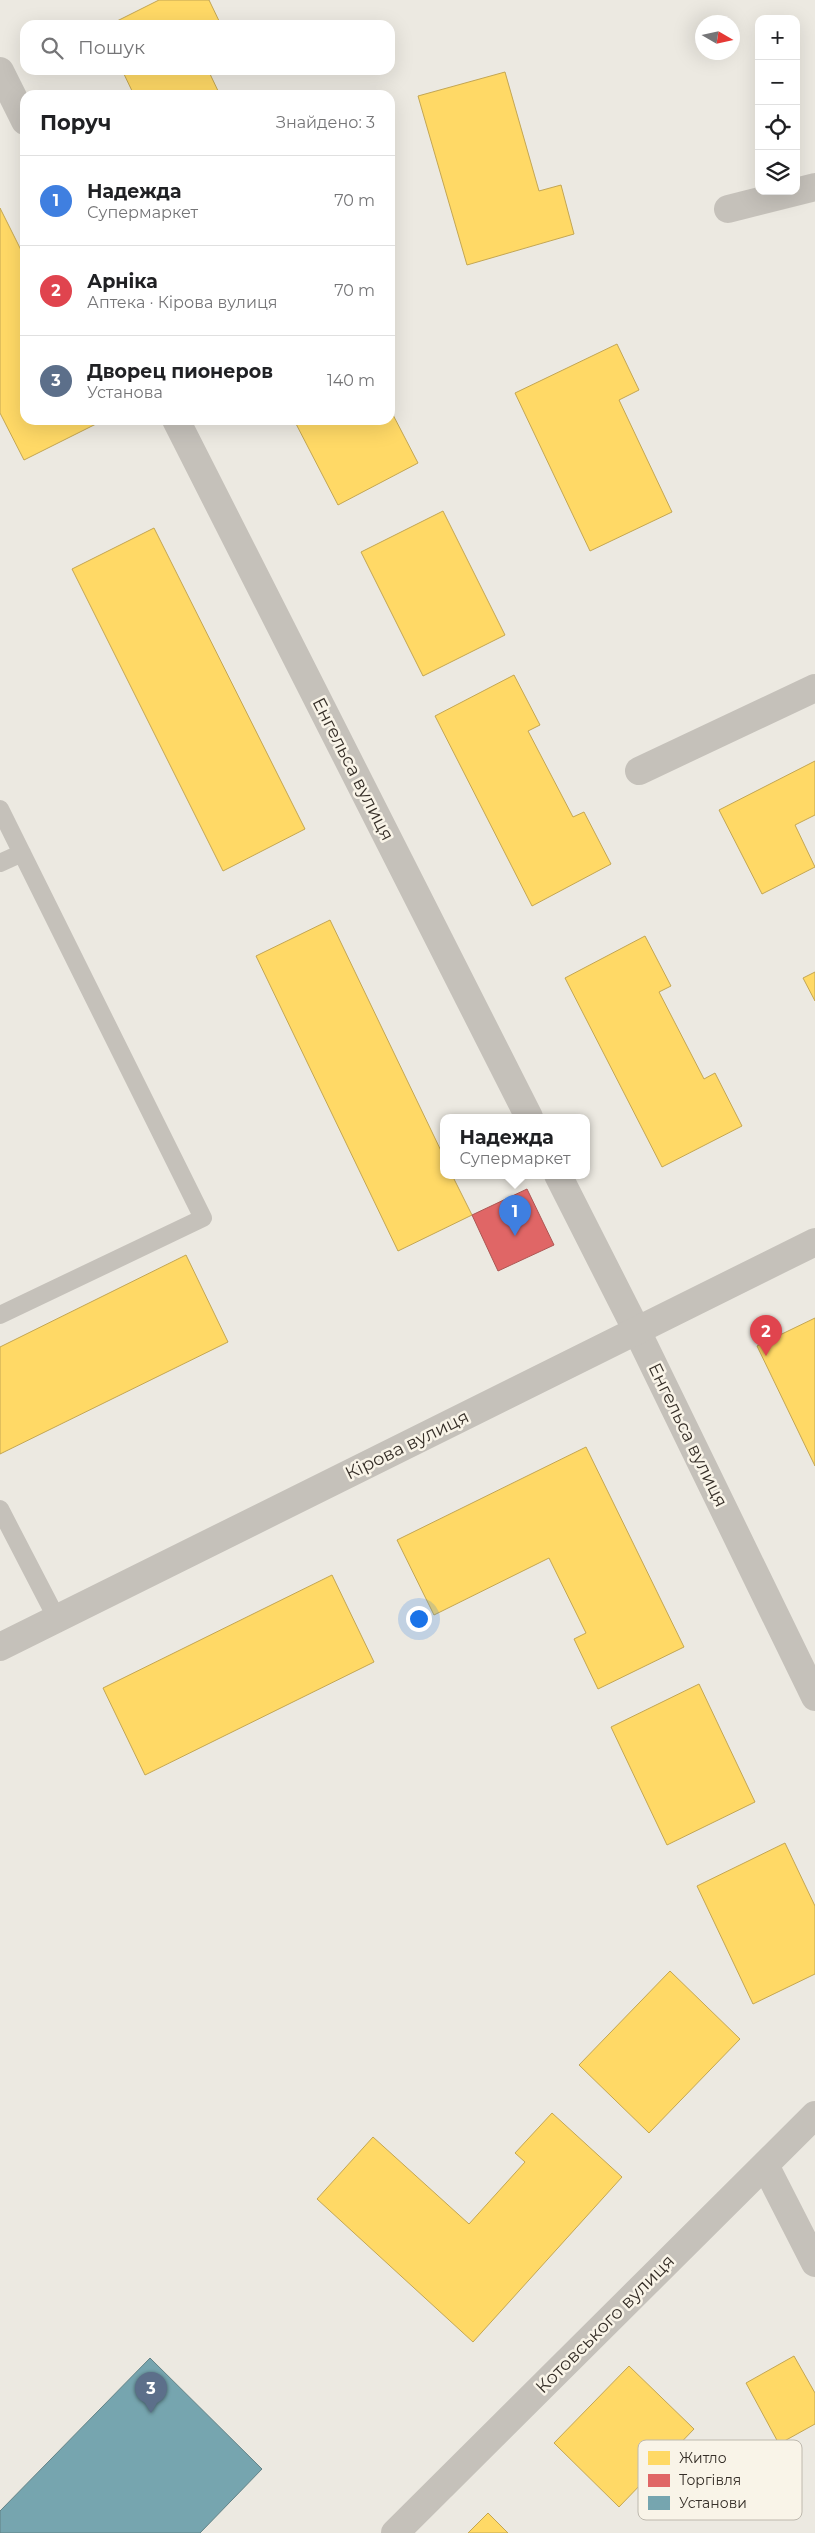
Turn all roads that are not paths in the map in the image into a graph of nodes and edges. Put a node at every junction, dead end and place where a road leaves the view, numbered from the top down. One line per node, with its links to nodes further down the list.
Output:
1 (0, 71): 2 (street)
2 (20, 111)
3 (815, 187): 4 (street)
4 (728, 209)
5 (179, 425): 11 (street, Енгельса вулиця)
6 (815, 688): 7 (street)
7 (639, 771)
8 (0, 809): 9 (lane)
9 (22, 853): 10 (lane); 14 (lane)
10 (0, 863)
11 (527, 1114)
12 (560, 1179): 15 (street, Енгельса вулиця)
13 (815, 1242): 15 (street, Кірова вулиця)
14 (0, 1315)
15 (637, 1331): 17 (street, Кірова вулиця); 19 (street, Енгельса вулиця)
16 (0, 1509): 17 (lane)
17 (57, 1619): 18 (street, Кірова вулиця)
18 (0, 1647)
19 (815, 1697)
20 (815, 2114): 21 (street, Котовського вулиця)
21 (764, 2165): 22 (street); 23 (street, Котовського вулиця)
22 (815, 2262)
23 (395, 2533)

